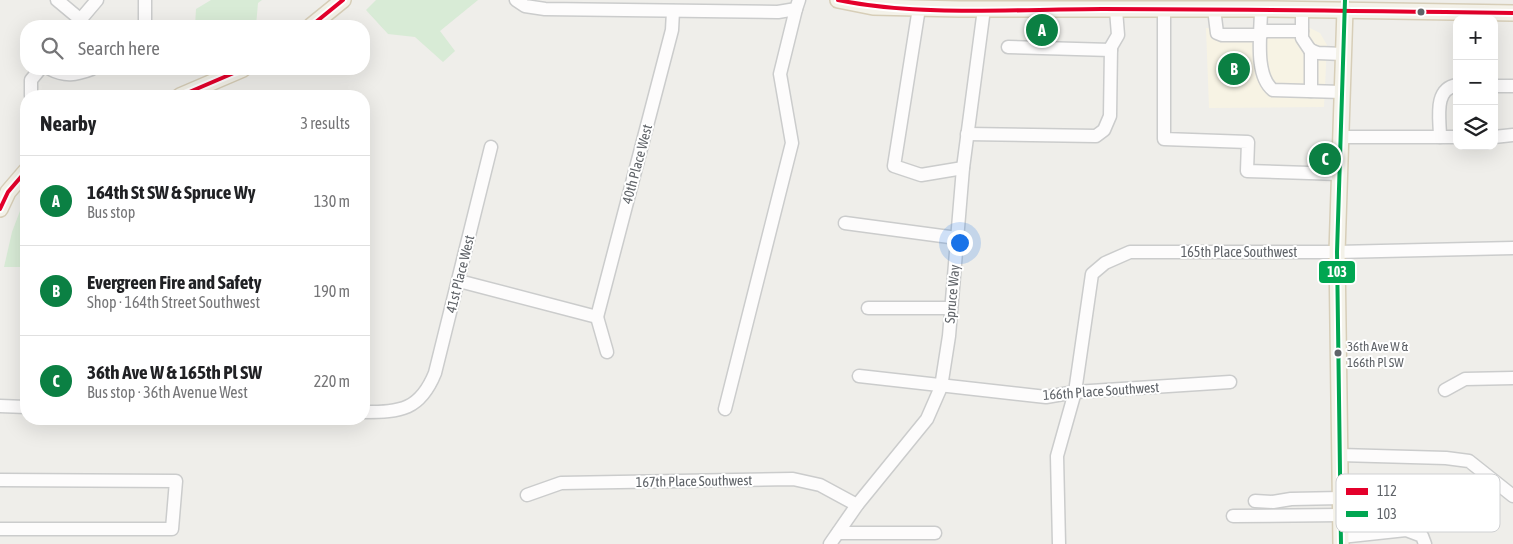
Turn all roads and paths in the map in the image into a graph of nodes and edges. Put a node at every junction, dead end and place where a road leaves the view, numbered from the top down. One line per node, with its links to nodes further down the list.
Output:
1 (57, 0): 20 (street)
2 (97, 0): 21 (street)
3 (145, 0): 22 (street)
4 (343, 0): 23 (main road)
5 (516, 0): 18 (street)
6 (838, 0): 11 (main road)
7 (1081, 3): 13 (main road); 16 (main road)
8 (1240, 4): 12 (main road); 14 (main road)
9 (797, 5): 18 (street); 67 (street)
10 (1345, 5): 15 (main road); 19 (main road); 29 (main road)
11 (919, 8): 13 (main road); 46 (street)
12 (1261, 8): 15 (main road); 25 (street)
13 (984, 9): 39 (street, Spruce Way)
14 (1214, 9): 17 (main road); 25 (street)
15 (1302, 9): 24 (street)
16 (1116, 10): 17 (main road); 27 (street)
17 (1164, 10): 47 (street)
18 (672, 11): 57 (street, 40th Place West)
19 (1513, 13)
20 (75, 20)
21 (80, 20)
22 (145, 20)
23 (318, 20)
24 (1302, 31): 25 (street); 28 (street)
25 (1261, 34): 37 (street)
26 (1008, 47): 27 (street)
27 (1111, 50): 39 (street)
28 (1311, 50): 29 (street); 37 (street)
29 (1344, 54): 38 (main road)
30 (35, 75): 35 (street)
31 (229, 75): 36 (main road)
32 (1498, 86): 33 (street)
33 (1513, 86)
34 (1453, 87): 42 (street)
35 (31, 90)
36 (194, 90)
37 (1311, 91): 38 (street)
38 (1342, 92): 41 (main road)
39 (967, 134): 46 (street, Spruce Way)
40 (1513, 135): 44 (street)
41 (1341, 137): 42 (street); 47 (main road)
42 (1440, 137): 43 (street)
43 (1453, 137)
44 (1498, 137)
45 (492, 147): 54 (street, 41st Place West)
46 (963, 168): 51 (street, Spruce Way)
47 (1340, 174): 53 (main road)
48 (20, 178): 49 (main road)
49 (0, 209)
50 (845, 223): 51 (street)
51 (957, 238): 56 (street, Spruce Way)
52 (1513, 248): 53 (street, 165th Place Southwest)
53 (1337, 252): 64 (street, 165th Place Southwest); 69 (main road)
54 (459, 282): 57 (street); 68 (street, 41st Place West)
55 (868, 308): 56 (street)
56 (951, 308): 62 (street, Spruce Way)
57 (597, 317): 58 (street)
58 (607, 352)
59 (859, 376): 62 (street, 166th Place Southwest)
60 (1513, 378): 63 (street)
61 (1230, 382): 64 (street, 166th Place Southwest)
62 (942, 387): 64 (street, 166th Place Southwest); 78 (street, Spruce Way)
63 (1445, 390)
64 (1075, 392): 88 (street)
65 (0, 406): 66 (street)
66 (20, 407)
67 (726, 409)
68 (370, 412)
69 (1340, 455): 70 (main road); 71 (street)
70 (1340, 474)
71 (1485, 474)
72 (0, 480): 81 (street)
73 (1500, 486): 75 (street)
74 (527, 495): 78 (street, 167th Place Southwest)
75 (1513, 496)
76 (1336, 498): 77 (street)
77 (1255, 501)
78 (858, 505): 84 (street, Spruce Way)
79 (1336, 515): 80 (street)
80 (1233, 516)
81 (0, 529)
82 (1393, 532): 86 (street)
83 (1415, 532): 89 (street)
84 (838, 533): 85 (street); 87 (street, Spruce Way)
85 (935, 533)
86 (1341, 540)
87 (830, 544)
88 (1059, 544)
89 (1425, 544)

